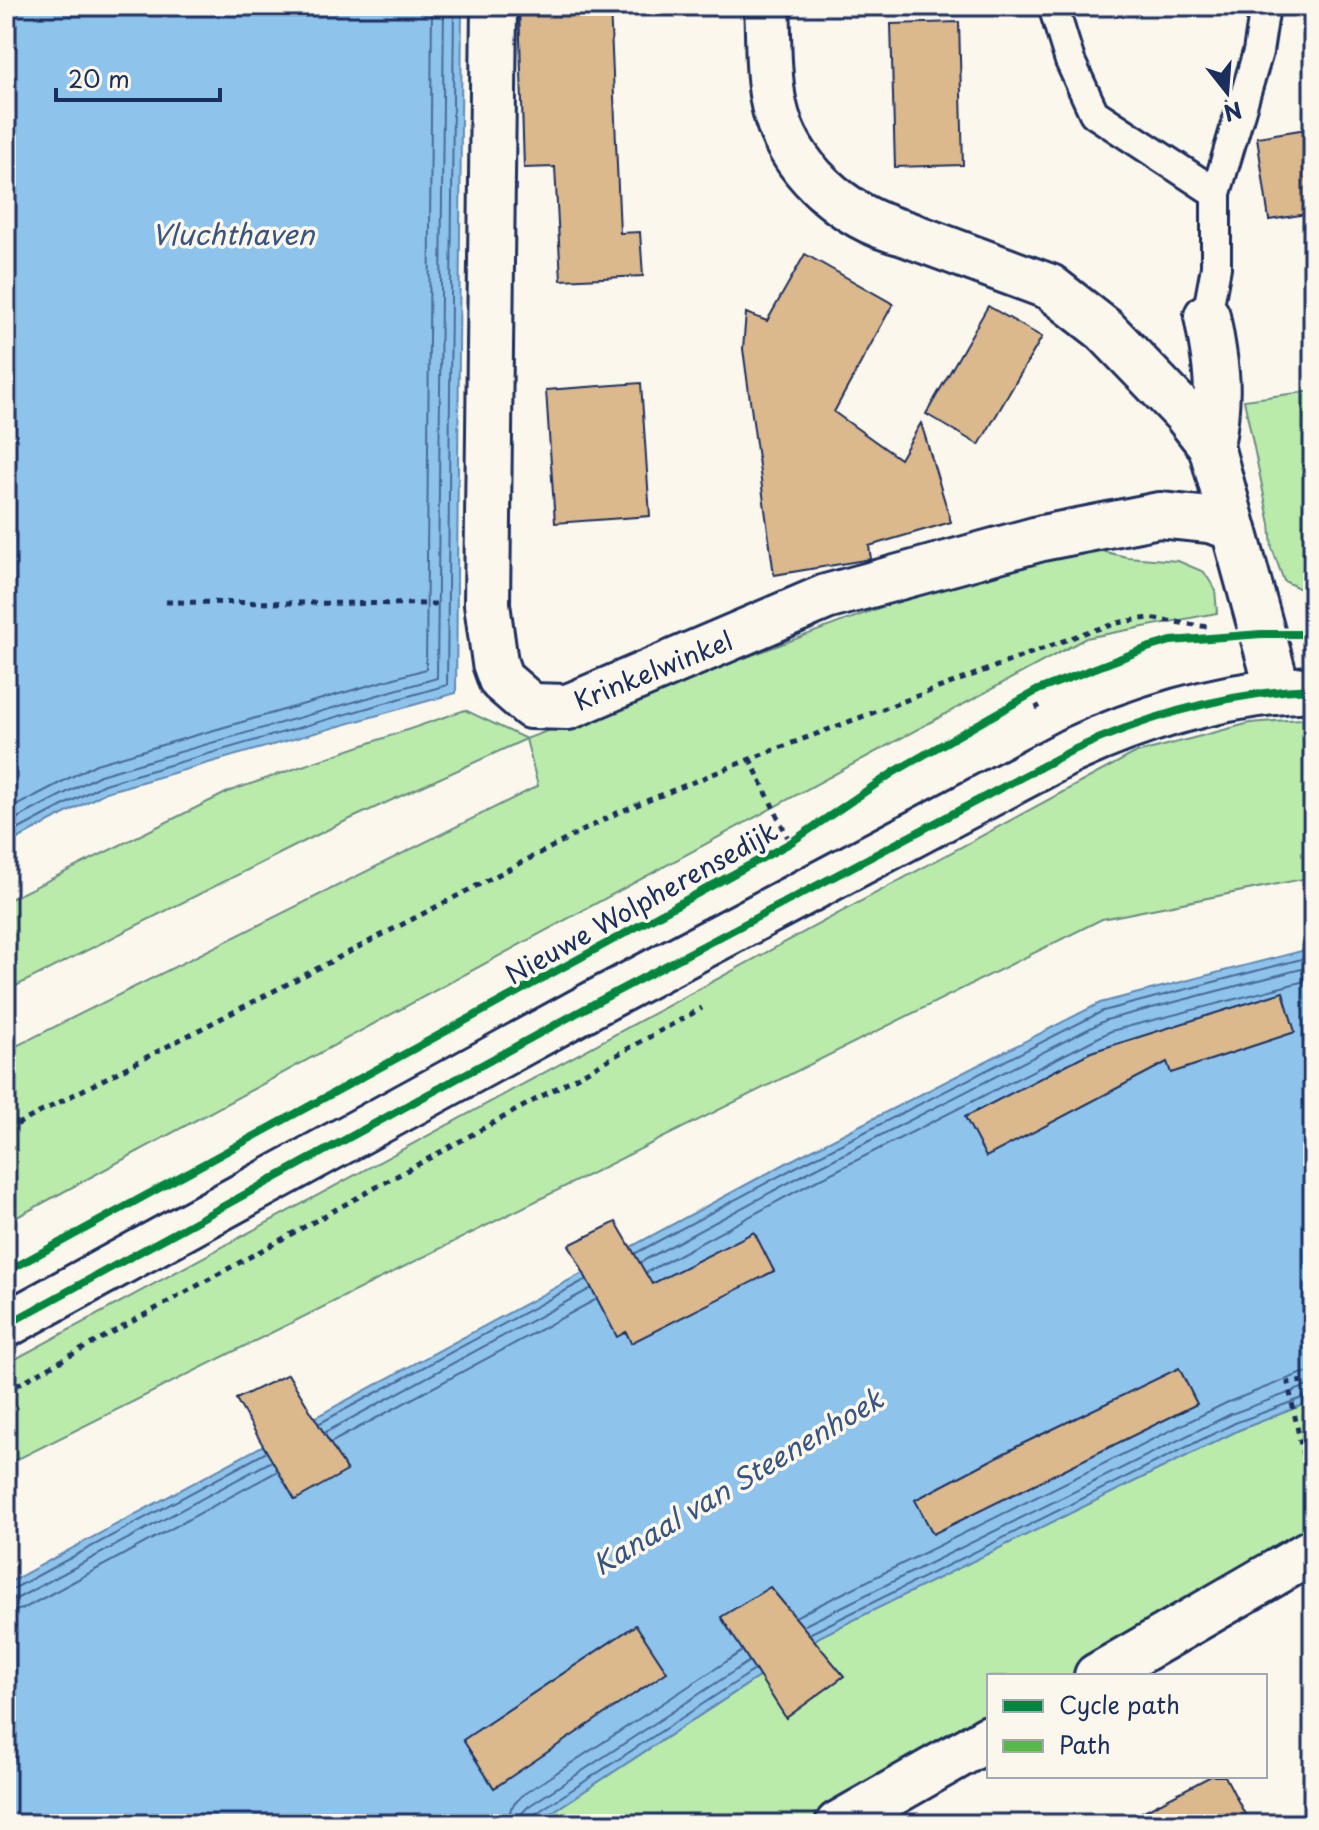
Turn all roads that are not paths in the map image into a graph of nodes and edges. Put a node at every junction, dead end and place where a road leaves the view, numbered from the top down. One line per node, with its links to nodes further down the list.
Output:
1 (494, 6): 8 (street, Krinkelwinkel)
2 (767, 6): 7 (street)
3 (1053, 6): 5 (lane)
4 (1265, 6): 5 (lane)
5 (1216, 193): 6 (lane)
6 (1207, 316): 7 (street)
7 (1211, 446): 8 (street)
8 (1232, 527): 9 (street)
9 (1295, 689): 10 (street)
10 (6, 1325)
11 (1313, 1551): 12 (street)
12 (1100, 1674)
13 (987, 1739): 14 (street)
14 (866, 1817)

